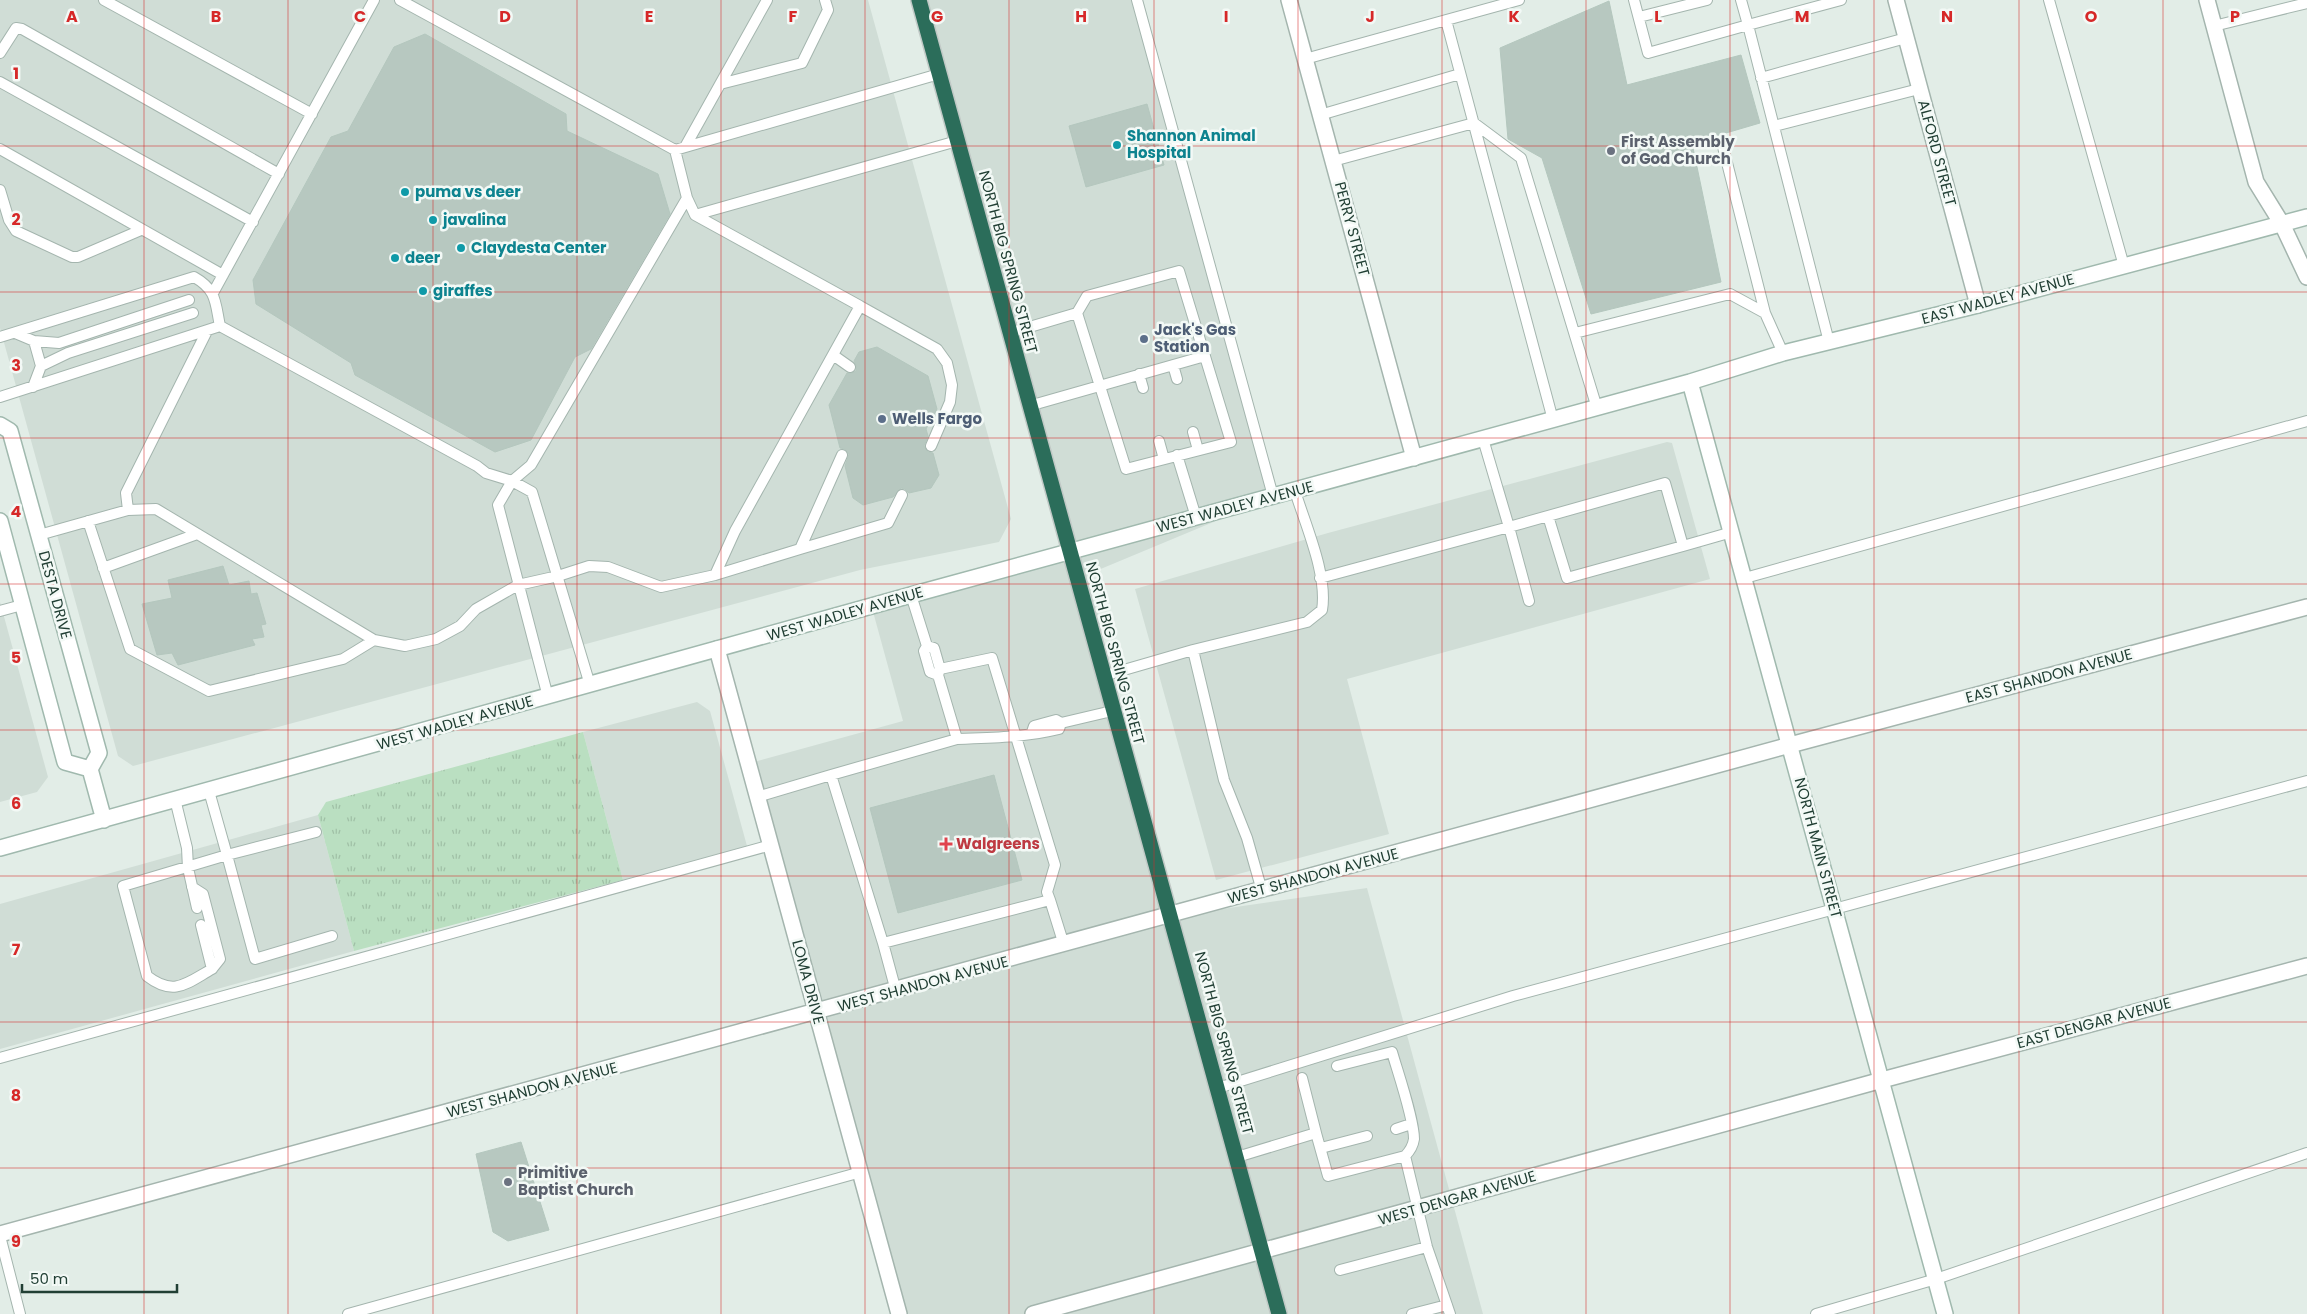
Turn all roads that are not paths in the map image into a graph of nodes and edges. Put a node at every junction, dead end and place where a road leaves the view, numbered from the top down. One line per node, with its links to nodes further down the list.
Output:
1 (104, 0): 32 (lane)
2 (374, 0): 32 (lane)
3 (400, 0): 17 (lane)
4 (767, 0): 30 (lane)
5 (825, 0): 30 (lane)
6 (919, 0): 26 (highway, NORTH BIG SPRING STREET)
7 (1137, 0): 97 (lane)
8 (1289, 0): 25 (street, PERRY STREET)
9 (1519, 0): 20 (lane)
10 (1634, 0): 19 (lane)
11 (1707, 0): 19 (lane)
12 (1741, 0): 21 (lane)
13 (1841, 0): 21 (lane)
14 (1896, 0): 23 (street, ALFORD STREET)
15 (2049, 0): 49 (lane)
16 (2207, 0): 22 (street)
17 (415, 3): 39 (lane)
18 (2307, 3): 22 (lane)
19 (1638, 17): 21 (lane)
20 (1446, 20): 25 (lane); 27 (lane)
21 (1748, 25): 28 (lane)
22 (2214, 26): 47 (street)
23 (1906, 38): 28 (lane); 31 (street, ALFORD STREET)
24 (0, 53): 41 (lane)
25 (1305, 59): 33 (street, PERRY STREET)
26 (939, 74): 36 (highway, NORTH BIG SPRING STREET); 39 (lane)
27 (1460, 74): 33 (lane); 34 (lane)
28 (1761, 78): 35 (lane)
29 (0, 82): 46 (lane)
30 (720, 84): 39 (lane)
31 (1920, 88): 35 (lane); 55 (street, ALFORD STREET)
32 (312, 114): 41 (lane)
33 (1320, 114): 40 (street, PERRY STREET)
34 (1474, 123): 40 (lane); 63 (lane); 82 (lane)
35 (1774, 126): 66 (lane)
36 (957, 141): 44 (lane); 62 (highway, NORTH BIG SPRING STREET)
37 (1722, 143): 58 (lane)
38 (0, 149): 48 (lane)
39 (680, 149): 43 (lane)
40 (1333, 161): 92 (street, PERRY STREET)
41 (279, 174): 46 (lane)
42 (0, 190): 48 (lane)
43 (686, 198): 44 (lane); 94 (lane)
44 (695, 215): 54 (lane)
45 (2307, 217): 47 (street, EAST WADLEY AVENUE)
46 (253, 222): 50 (lane)
47 (2282, 224): 49 (street, EAST WADLEY AVENUE); 51 (street)
48 (141, 230): 50 (lane)
49 (2124, 266): 55 (street, EAST WADLEY AVENUE)
50 (223, 275): 52 (lane)
51 (2307, 277)
52 (214, 294): 59 (lane); 60 (lane)
53 (189, 300): 65 (lane)
54 (860, 306): 68 (lane); 88 (lane)
55 (1978, 306): 66 (street, EAST WADLEY AVENUE)
56 (193, 313): 71 (lane)
57 (1077, 313): 62 (lane); 69 (lane); 76 (lane)
58 (1765, 313): 63 (lane); 67 (lane)
59 (220, 326): 61 (lane); 94 (lane)
60 (15, 333): 64 (lane); 65 (lane)
61 (206, 333): 77 (lane); 98 (lane)
62 (1009, 333): 80 (highway, NORTH BIG SPRING STREET)
63 (1575, 333): 81 (lane)
64 (0, 338)
65 (34, 342): 71 (lane)
66 (1829, 342): 67 (street, EAST WADLEY AVENUE)
67 (1782, 354): 75 (street, EAST WADLEY AVENUE)
68 (833, 355): 72 (lane); 111 (lane)
69 (1206, 356): 70 (lane); 89 (lane)
70 (1173, 365): 73 (lane); 74 (lane)
71 (42, 366): 77 (lane)
72 (850, 367)
73 (1139, 374): 76 (lane); 78 (lane)
74 (1177, 379)
75 (1690, 382): 81 (street, WEST WADLEY AVENUE); 104 (street, NORTH MAIN STREET)
76 (1100, 386): 80 (lane); 93 (lane)
77 (33, 387): 79 (lane)
78 (1143, 388)
79 (0, 397)
80 (1029, 406): 109 (highway, NORTH BIG SPRING STREET)
81 (1597, 408): 82 (street, WEST WADLEY AVENUE)
82 (1553, 420): 86 (street, WEST WADLEY AVENUE)
83 (2307, 421): 114 (lane)
84 (0, 425): 106 (street, DESTA DRIVE)
85 (1193, 432): 89 (lane)
86 (1483, 439): 92 (street, WEST WADLEY AVENUE); 103 (lane)
87 (1159, 441): 93 (lane)
88 (931, 446)
89 (1198, 450): 91 (lane)
90 (842, 455): 108 (lane)
91 (1178, 455): 93 (lane); 100 (lane)
92 (1414, 458): 95 (street, WEST WADLEY AVENUE)
93 (1164, 459)
94 (512, 481): 112 (lane); 115 (lane)
95 (1294, 491): 97 (street, WEST WADLEY AVENUE); 113 (lane)
96 (902, 495): 108 (lane)
97 (1273, 496): 100 (street, WEST WADLEY AVENUE)
98 (128, 510): 102 (lane); 105 (lane)
99 (1548, 516): 103 (lane); 107 (lane); 107 (lane)
100 (1196, 517): 109 (street, WEST WADLEY AVENUE)
101 (0, 521): 118 (street)
102 (88, 521): 106 (lane); 110 (lane)
103 (1509, 527): 113 (lane); 117 (lane)
104 (1732, 532): 107 (lane); 114 (street, NORTH MAIN STREET)
105 (196, 534): 110 (lane); 121 (lane)
106 (39, 535): 132 (street, DESTA DRIVE)
107 (1683, 546)
108 (800, 549): 111 (lane)
109 (1068, 552): 116 (street, WEST WADLEY AVENUE); 125 (highway, NORTH BIG SPRING STREET)
110 (103, 568): 121 (lane)
111 (715, 575): 112 (lane)
112 (558, 576): 115 (lane); 126 (lane)
113 (1320, 578): 123 (lane)
114 (1744, 578): 131 (street, NORTH MAIN STREET)
115 (518, 585): 121 (lane); 127 (lane)
116 (910, 595): 122 (street, WEST WADLEY AVENUE); 124 (lane)
117 (1529, 601)
118 (22, 605): 120 (lane); 132 (street)
119 (2307, 607): 131 (street, EAST SHANDON AVENUE)
120 (0, 611)
121 (374, 640)
122 (717, 649): 126 (street, WEST WADLEY AVENUE); 136 (street, LOMA DRIVE)
123 (1193, 650): 125 (lane); 145 (lane)
124 (939, 672): 129 (lane); 130 (lane)
125 (1103, 676): 128 (highway, NORTH BIG SPRING STREET)
126 (590, 685): 127 (street, WEST WADLEY AVENUE)
127 (548, 697): 135 (street, WEST WADLEY AVENUE)
128 (1112, 711): 129 (lane); 149 (highway, NORTH BIG SPRING STREET)
129 (1016, 736): 130 (lane); 146 (lane)
130 (957, 740): 133 (lane)
131 (1790, 745): 145 (street, WEST SHANDON AVENUE); 148 (street, NORTH MAIN STREET)
132 (90, 769): 138 (street)
133 (831, 775): 136 (lane); 152 (lane)
134 (2307, 781): 148 (lane)
135 (209, 791): 137 (street, WEST WADLEY AVENUE); 142 (lane)
136 (757, 797): 140 (street, LOMA DRIVE)
137 (175, 800): 138 (street, WEST WADLEY AVENUE); 143 (lane)
138 (104, 820): 141 (street, WEST WADLEY AVENUE)
139 (316, 832): 142 (lane)
140 (771, 845): 157 (street, LOMA DRIVE); 158 (lane)
141 (0, 848)
142 (227, 855): 143 (lane); 151 (lane)
143 (188, 868): 144 (lane); 155 (lane)
144 (192, 887): 147 (lane); 155 (lane)
145 (1262, 891): 149 (street, WEST SHANDON AVENUE)
146 (1050, 900): 152 (lane); 153 (lane)
147 (197, 908)
148 (1835, 910): 161 (street, NORTH MAIN STREET); 162 (lane)
149 (1171, 916): 153 (street, WEST SHANDON AVENUE); 162 (highway, NORTH BIG SPRING STREET)
150 (201, 925): 155 (lane)
151 (332, 936)
152 (883, 943): 156 (lane)
153 (1064, 945): 156 (street, WEST SHANDON AVENUE)
154 (2307, 966): 161 (street, EAST DENGAR AVENUE)
155 (212, 970)
156 (896, 991): 157 (street, WEST SHANDON AVENUE)
157 (817, 1013): 171 (street, LOMA DRIVE); 173 (street, WEST SHANDON AVENUE)
158 (0, 1058)
159 (1337, 1066): 163 (lane)
160 (1302, 1078): 165 (lane)
161 (1882, 1080): 172 (street, WEST DENGAR AVENUE); 177 (street, NORTH MAIN STREET)
162 (1218, 1088): 170 (highway, NORTH BIG SPRING STREET)
163 (1411, 1124): 164 (lane); 169 (lane)
164 (1396, 1129)
165 (1316, 1133): 167 (lane); 170 (lane)
166 (1367, 1136): 167 (lane)
167 (1320, 1148): 169 (lane)
168 (2307, 1153): 177 (lane)
169 (1405, 1156): 172 (lane)
170 (1237, 1157): 175 (highway, NORTH BIG SPRING STREET)
171 (861, 1172): 180 (lane); 181 (street, LOMA DRIVE)
172 (1419, 1208): 174 (lane); 175 (street, WEST DENGAR AVENUE)
173 (0, 1235): 179 (lane)
174 (1427, 1247): 176 (lane); 178 (lane)
175 (1262, 1252): 182 (street, WEST DENGAR AVENUE); 183 (highway, NORTH BIG SPRING STREET)
176 (1340, 1270)
177 (1936, 1279): 185 (lane); 186 (street, NORTH MAIN STREET)
178 (1448, 1309): 184 (lane)
179 (20, 1314)
180 (348, 1314)
181 (899, 1314)
182 (1033, 1314)
183 (1279, 1314)
184 (1412, 1314)
185 (1816, 1314)
186 (1945, 1314)

